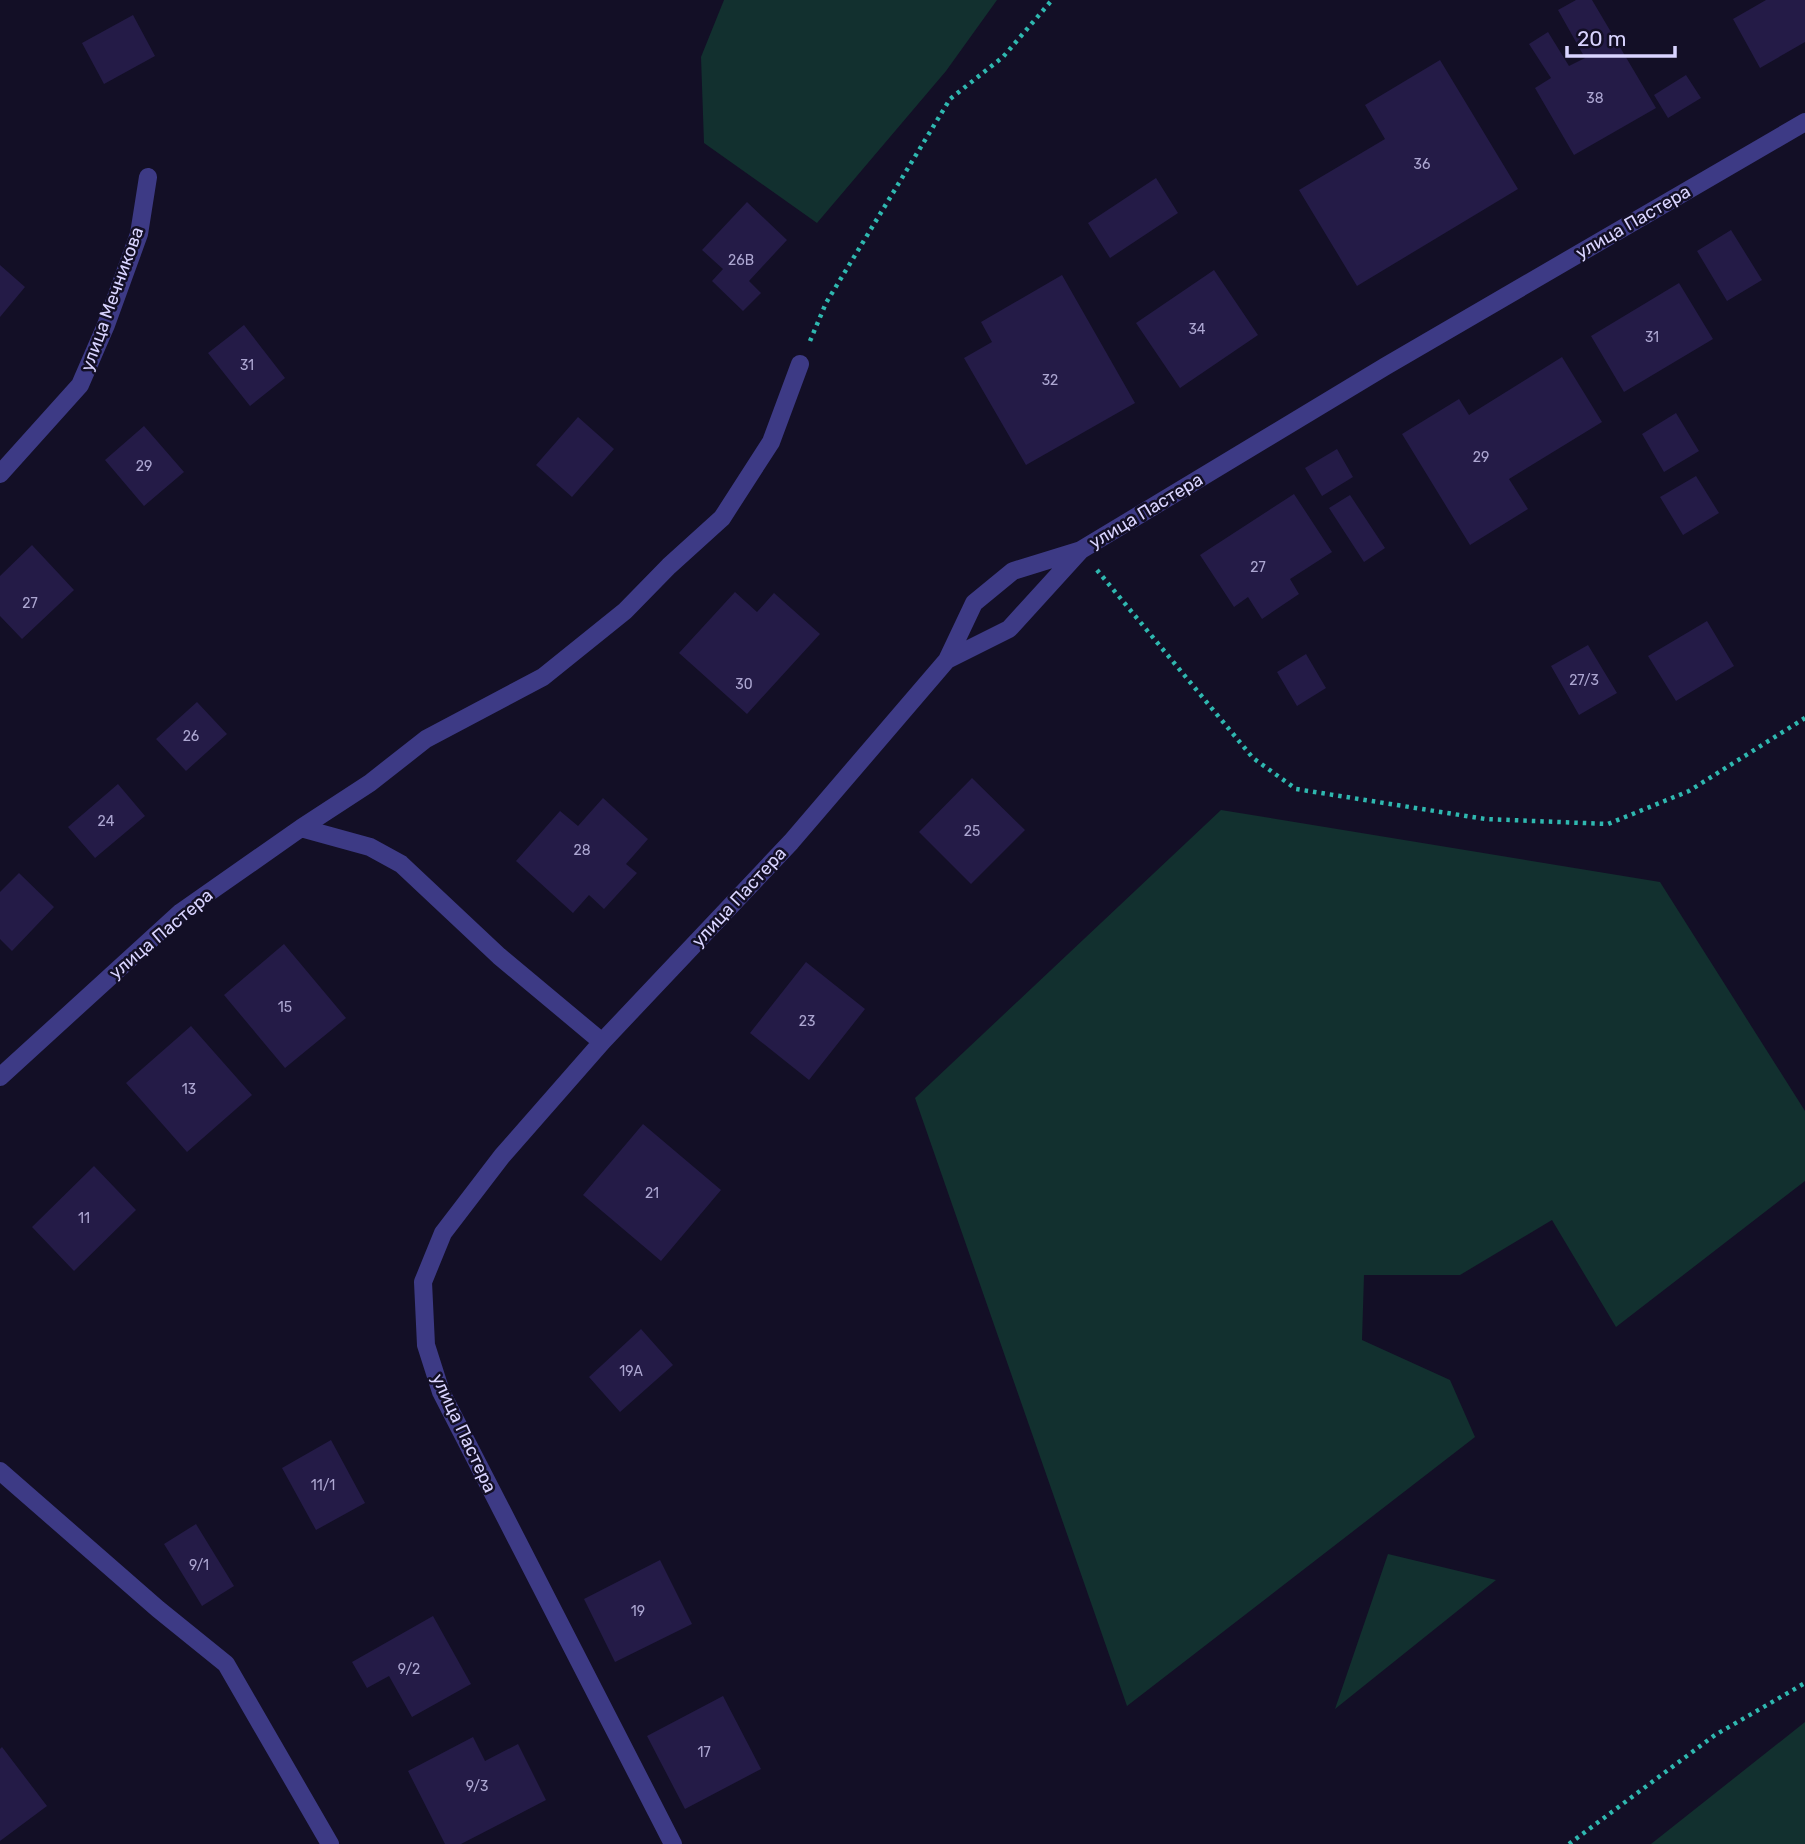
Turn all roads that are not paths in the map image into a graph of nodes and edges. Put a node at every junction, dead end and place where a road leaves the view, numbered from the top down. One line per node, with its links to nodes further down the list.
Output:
1 (1805, 122): 5 (street, улица Пастера)
2 (148, 177): 4 (street, улица Мечникова)
3 (800, 364): 7 (street, улица Пастера)
4 (0, 474)
5 (1081, 551): 6 (street, улица Пастера); 6 (street)
6 (947, 660): 8 (street, улица Пастера)
7 (300, 828): 8 (street); 9 (street, улица Пастера)
8 (602, 1042): 12 (street, улица Пастера)
9 (0, 1077)
10 (0, 1471): 11 (street)
11 (330, 1844)
12 (673, 1844)

